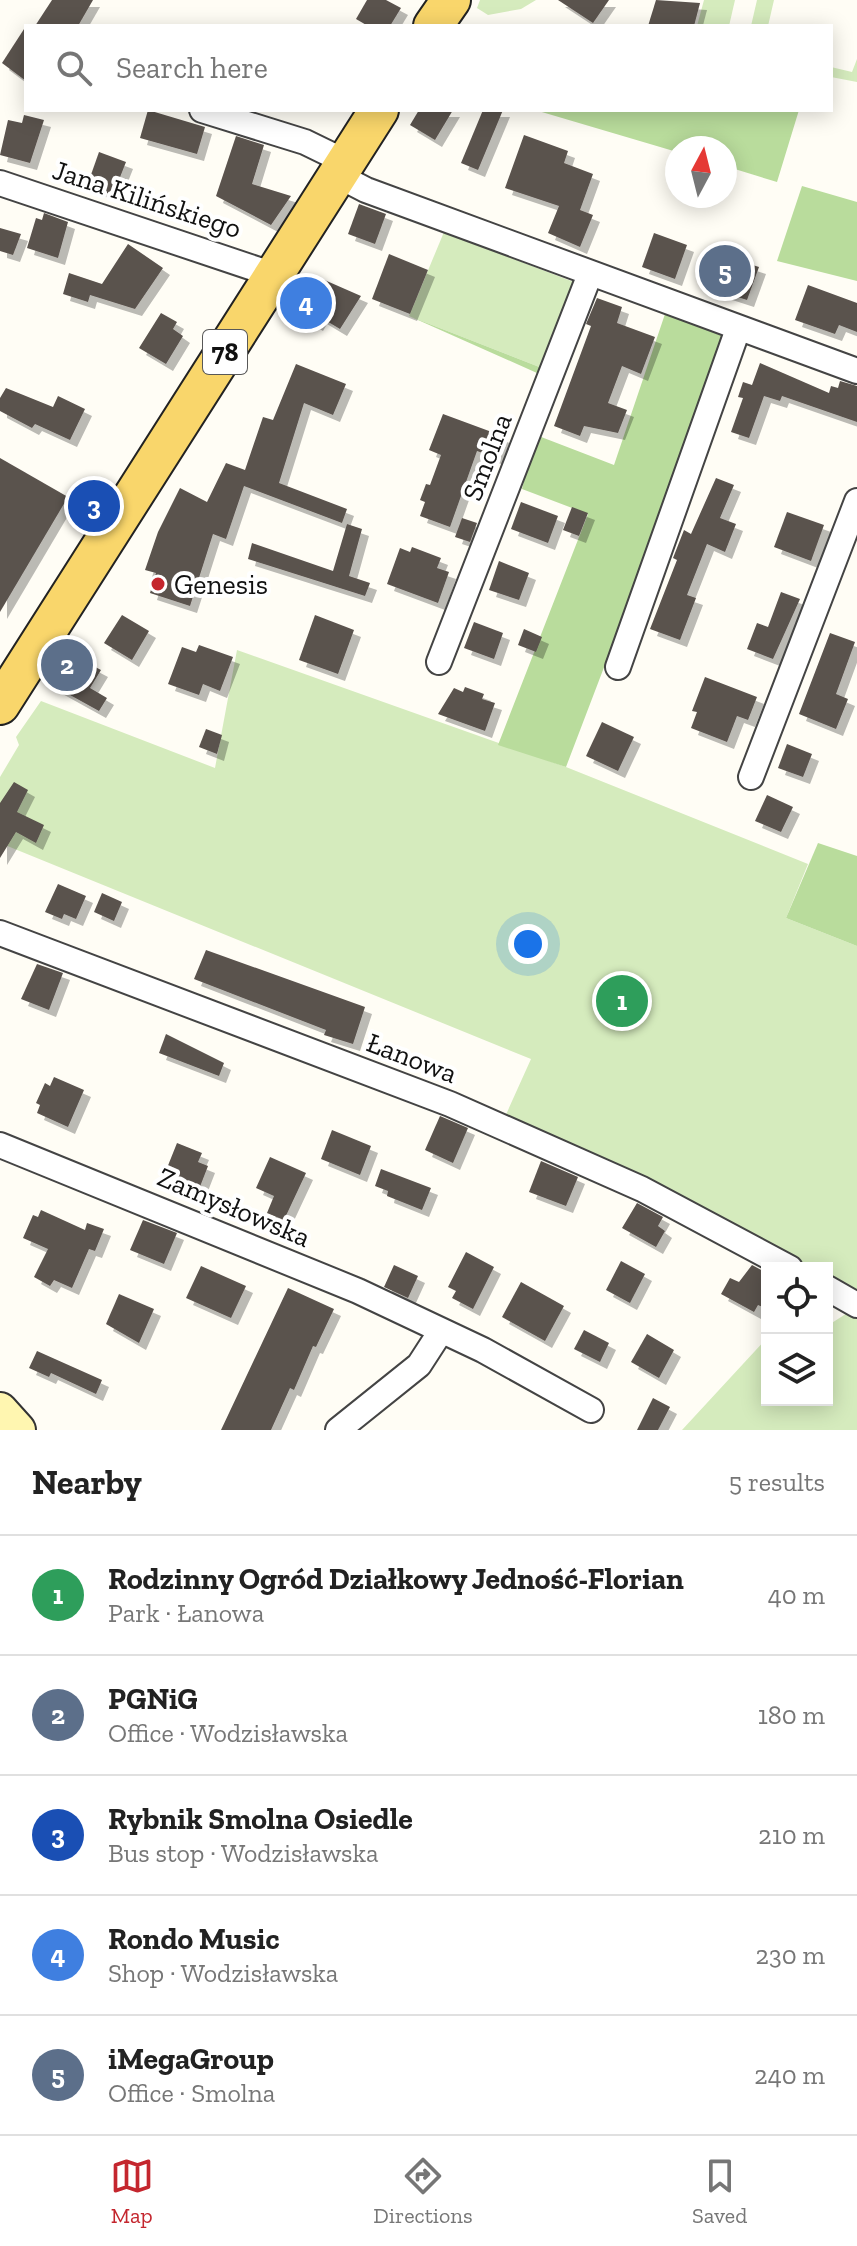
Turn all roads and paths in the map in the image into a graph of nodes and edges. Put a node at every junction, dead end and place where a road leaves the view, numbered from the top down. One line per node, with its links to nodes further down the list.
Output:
1 (451, 0): 2 (main road)
2 (434, 24)
3 (208, 112): 5 (street)
4 (378, 112): 5 (main road, 78)
5 (341, 169): 7 (street); 8 (main road, 78)
6 (0, 183): 8 (street, Jana Kilińskiego)
7 (590, 274): 9 (street); 12 (street, Smolna)
8 (274, 275): 14 (main road, 78)
9 (738, 329): 10 (street); 13 (street)
10 (857, 371)
11 (857, 501): 15 (street)
12 (439, 662)
13 (618, 667)
14 (5, 687)
15 (751, 777)
16 (0, 933): 18 (street, Łanowa)
17 (0, 1145): 21 (street, Zamysłowska)
18 (779, 1262)
19 (833, 1291): 20 (street)
20 (857, 1305)
21 (441, 1331): 23 (street, Zamysłowska); 25 (street)
22 (0, 1410): 24 (main road)
23 (591, 1410)
24 (18, 1430)
25 (338, 1430)

